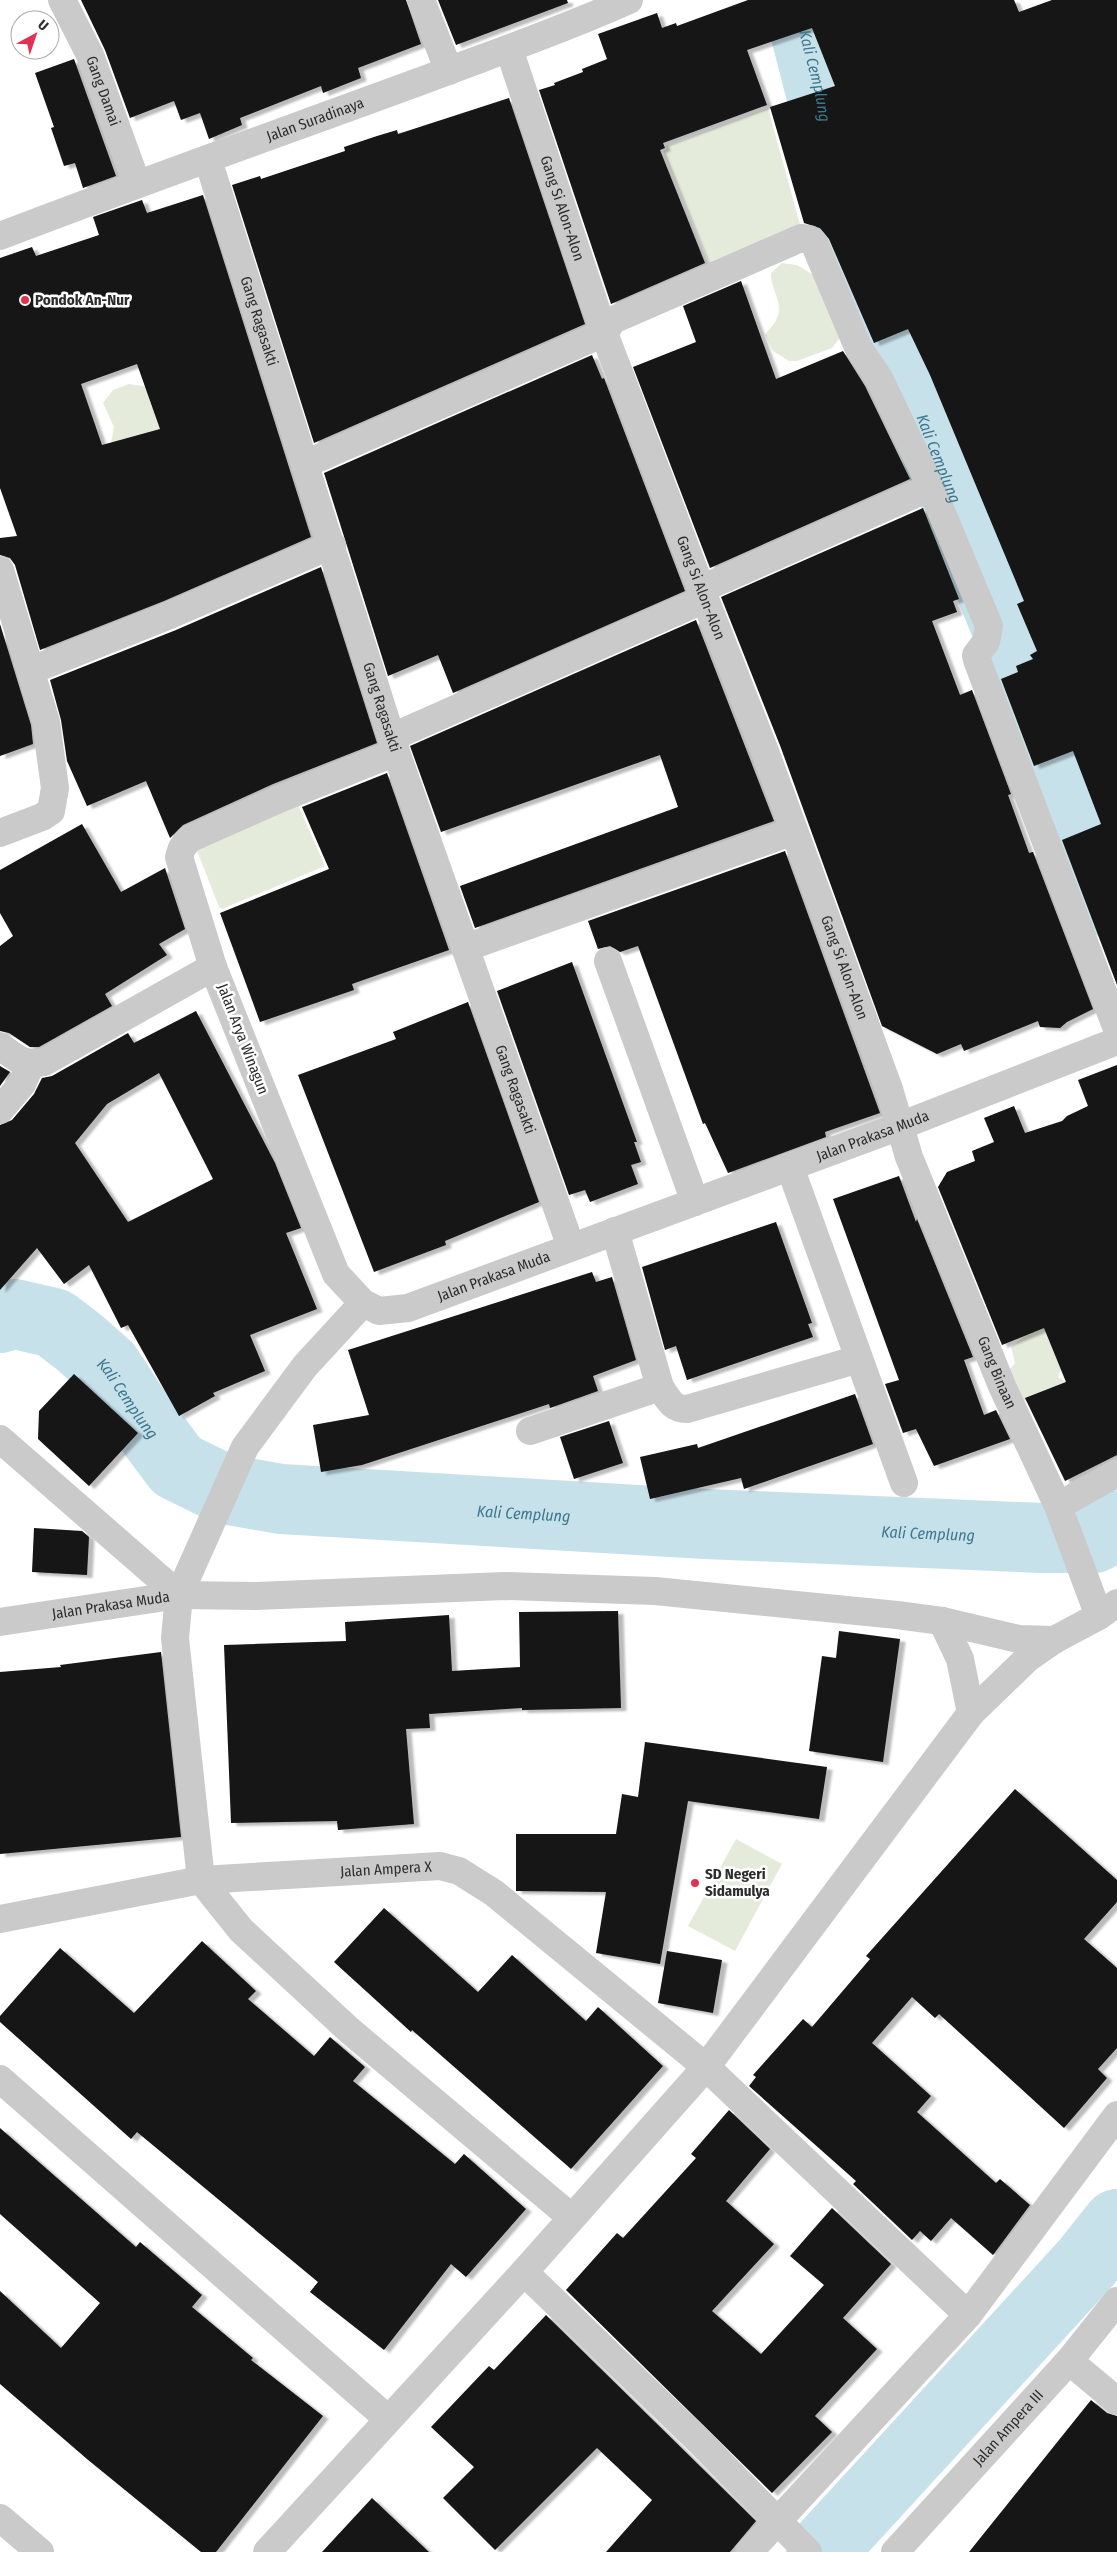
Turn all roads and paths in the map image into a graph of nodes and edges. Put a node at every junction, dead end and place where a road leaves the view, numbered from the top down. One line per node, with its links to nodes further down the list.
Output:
1 (62, 0): 7 (street, Gang Damai)
2 (421, 0): 5 (street)
3 (615, 3): 4 (street, Jalan Suradinaya)
4 (509, 49): 5 (street, Jalan Suradinaya); 9 (street, Gang Si Alon-Alon)
5 (449, 71): 6 (street, Jalan Suradinaya)
6 (208, 160): 7 (street, Jalan Suradinaya); 10 (street, Gang Ragasakti)
7 (137, 184): 8 (street, Jalan Suradinaya)
8 (0, 236)
9 (604, 333): 10 (street); 11 (street); 14 (street, Gang Si Alon-Alon)
10 (304, 464): 12 (street, Gang Ragasakti)
11 (931, 487): 14 (street); 22 (street)
12 (332, 545): 15 (street); 16 (street, Gang Ragasakti)
13 (0, 570): 15 (street)
14 (703, 594): 16 (street); 17 (street, Gang Si Alon-Alon)
15 (32, 670): 18 (street)
16 (394, 745): 19 (street, Gang Ragasakti); 21 (street)
17 (794, 831): 19 (street); 27 (street, Gang Si Alon-Alon)
18 (0, 833)
19 (465, 948): 31 (street, Gang Ragasakti)
20 (608, 961): 29 (street)
21 (213, 967): 25 (street, Jalan Arya Winagun); 32 (street, Jalan Arya Winagun)
22 (1117, 1029)
23 (1117, 1041): 27 (street, Jalan Prakasa Muda)
24 (0, 1046): 25 (street)
25 (31, 1064): 26 (street)
26 (0, 1110)
27 (900, 1126): 28 (street, Jalan Prakasa Muda); 39 (street, Gang Binaan)
28 (790, 1167): 29 (street, Jalan Prakasa Muda); 33 (street)
29 (695, 1202): 30 (street, Jalan Prakasa Muda)
30 (615, 1231): 31 (street, Jalan Prakasa Muda); 34 (street)
31 (571, 1247): 32 (street, Jalan Prakasa Muda)
32 (363, 1303): 40 (street, Jalan Prakasa Muda)
33 (859, 1358): 34 (street); 38 (street)
34 (660, 1387): 35 (street)
35 (530, 1432)
36 (0, 1439): 40 (street)
37 (1117, 1473): 39 (street)
38 (904, 1483)
39 (1062, 1515): 41 (street, Gang Binaan)
40 (179, 1596): 42 (street); 43 (street, Jalan Prakasa Muda); 46 (street)
41 (1108, 1610): 44 (street)
42 (942, 1621): 44 (street); 45 (street)
43 (0, 1622)
44 (1054, 1640): 45 (street)
45 (972, 1713): 48 (street)
46 (201, 1880): 47 (street, Jalan Ampera X); 48 (street, Jalan Ampera X); 51 (street)
47 (0, 1919)
48 (706, 2067): 51 (street); 54 (street, Jalan Ampera X)
49 (0, 2079): 57 (street)
50 (1117, 2115): 54 (street)
51 (571, 2217): 52 (street)
52 (524, 2272): 57 (street); 59 (street)
53 (1117, 2301): 55 (street, Jalan Ampera III)
54 (968, 2315): 59 (street)
55 (1069, 2361): 56 (street); 63 (street, Jalan Ampera III)
56 (1117, 2401)
57 (388, 2419): 61 (street)
58 (0, 2518): 60 (street)
59 (793, 2537): 62 (street)
60 (40, 2552)
61 (267, 2552)
62 (750, 2552)
63 (895, 2552)

